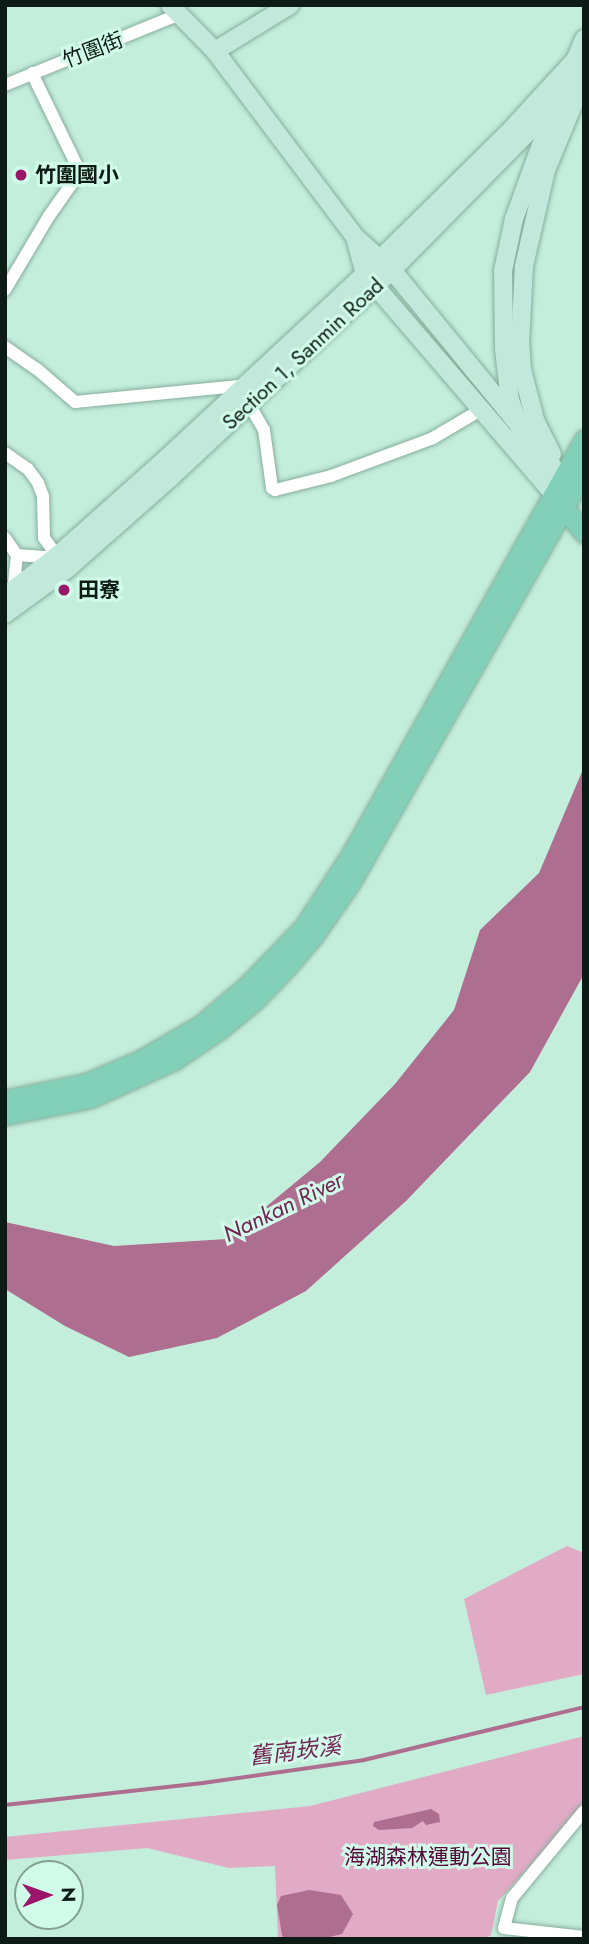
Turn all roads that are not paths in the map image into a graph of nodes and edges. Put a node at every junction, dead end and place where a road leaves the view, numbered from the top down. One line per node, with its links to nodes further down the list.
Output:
1 (290, 5): 4 (street)
2 (175, 10): 4 (street, 竹圍街); 6 (street, 竹圍街)
3 (584, 39): 5 (street)
4 (215, 51): 9 (street, 竹圍街)
5 (581, 72): 8 (street); 10 (street, Section 1, Sanmin Road); 22 (street)
6 (32, 73): 7 (street, 竹圍街); 12 (street)
7 (5, 85)
8 (557, 104): 10 (street, Section 1, Sanmin Road); 17 (street)
9 (355, 237): 10 (street); 11 (street)
10 (386, 263): 11 (street, Section 1, Sanmin Road); 17 (street)
11 (370, 280): 14 (street, Section 1, Sanmin Road); 15 (street, Section 1, Sanmin Road); 16 (street)
12 (5, 290)
13 (5, 347): 14 (street)
14 (247, 385): 26 (street, Section 1, Sanmin Road)
15 (249, 404): 16 (street); 26 (street, Section 1, Sanmin Road)
16 (482, 409): 20 (street)
17 (520, 428): 20 (street); 22 (street)
18 (584, 439): 22 (main road)
19 (5, 453): 26 (street)
20 (535, 470): 22 (street)
21 (584, 472): 22 (main road)
22 (567, 494): 23 (main road); 29 (main road); 30 (main road)
23 (584, 533)
24 (5, 538): 25 (street)
25 (17, 555): 26 (street); 27 (street)
26 (62, 563): 27 (street, Section 1, Sanmin Road); 28 (street, Section 1, Sanmin Road)
27 (14, 583)
28 (5, 614)
29 (5, 1100)
30 (5, 1115)
31 (584, 1811): 32 (street)
32 (584, 1937)

